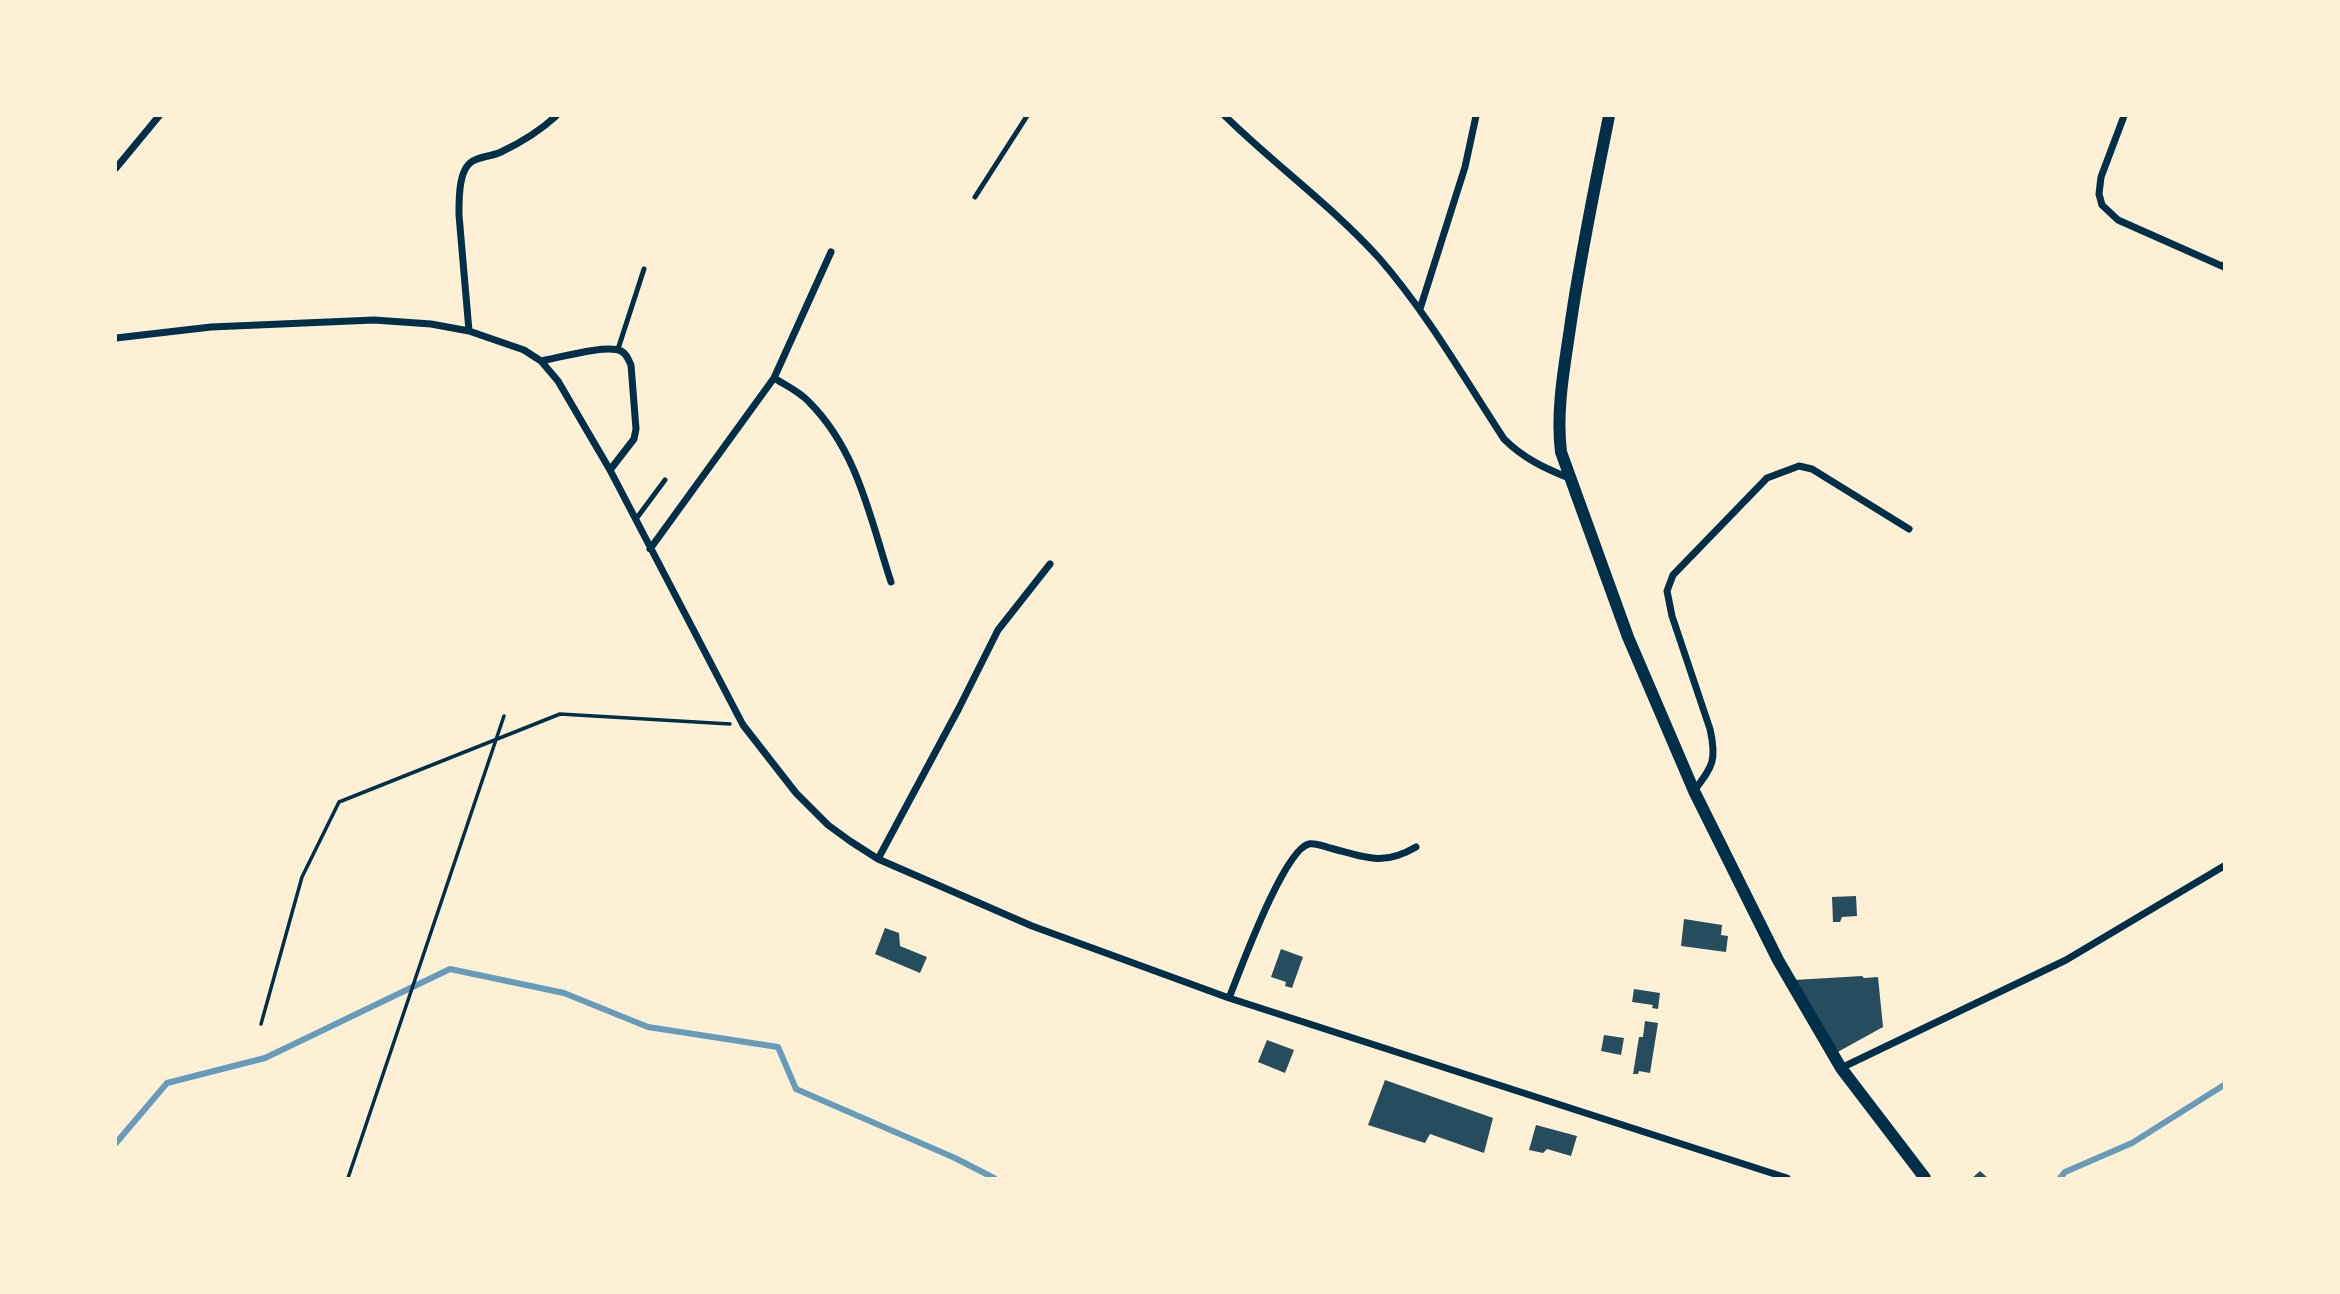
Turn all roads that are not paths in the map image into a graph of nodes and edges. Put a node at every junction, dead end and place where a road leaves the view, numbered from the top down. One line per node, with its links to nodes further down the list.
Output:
1 (159, 116): 8 (street)
2 (556, 116): 14 (street)
3 (1027, 116): 9 (lane)
4 (1225, 116): 13 (street)
5 (1476, 116): 13 (street)
6 (1609, 116): 20 (street)
7 (2124, 116): 11 (street)
8 (116, 168)
9 (975, 197)
10 (831, 252): 18 (street)
11 (2224, 267)
12 (644, 269): 16 (lane)
13 (1420, 309): 20 (street)
14 (469, 331): 15 (street); 17 (street)
15 (116, 338)
16 (618, 349): 17 (street); 19 (street)
17 (541, 361): 19 (street)
18 (774, 378): 24 (street); 26 (street)
19 (610, 470): 22 (street)
20 (1569, 478): 27 (street)
21 (665, 480): 22 (lane)
22 (636, 519): 24 (street)
23 (1909, 529): 27 (street)
24 (650, 549): 29 (street)
25 (1050, 564): 29 (street)
26 (891, 582)
27 (1694, 791): 32 (street)
28 (1416, 847): 31 (street)
29 (878, 859): 31 (street)
30 (2224, 866): 32 (street)
31 (1229, 998): 33 (street)
32 (1841, 1068): 34 (street)
33 (1787, 1178)
34 (1925, 1178)

